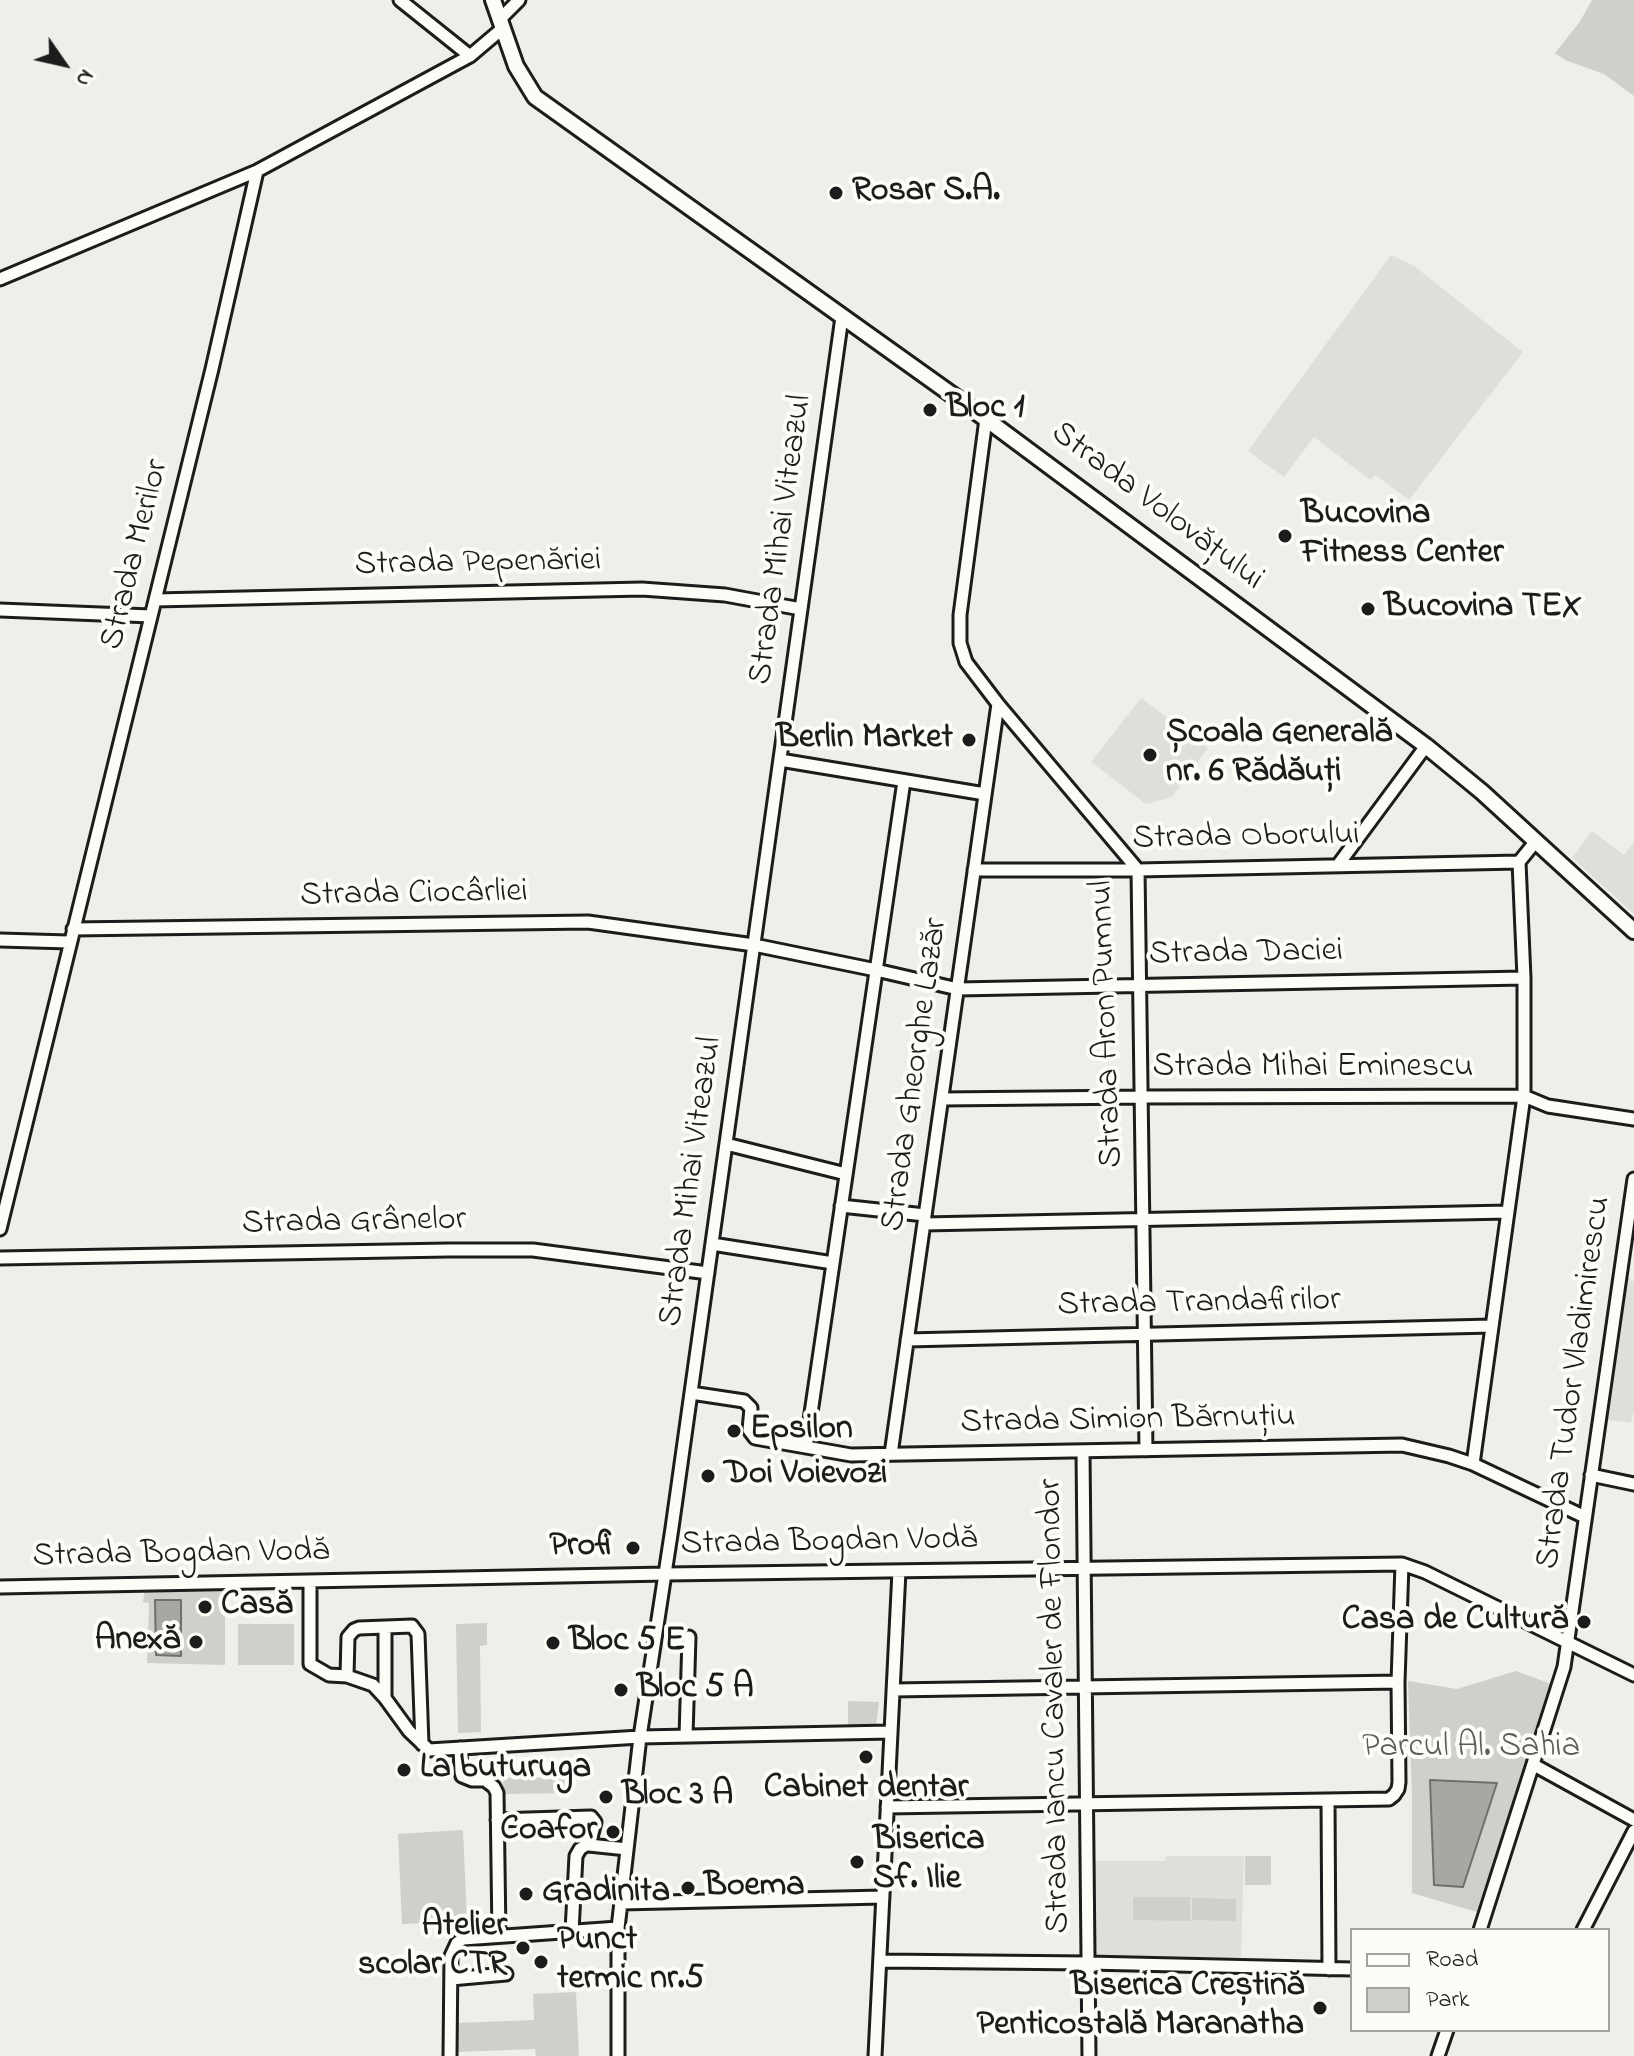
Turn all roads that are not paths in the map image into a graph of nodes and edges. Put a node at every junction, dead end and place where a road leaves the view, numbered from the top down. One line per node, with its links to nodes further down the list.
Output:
1 (400, 0): 5 (street)
2 (493, 0): 4 (main road, Strada Volovățului)
3 (519, 0): 4 (street)
4 (501, 24): 5 (street); 8 (main road, Strada Volovățului)
5 (470, 56): 6 (street)
6 (257, 171): 7 (street); 10 (street, Strada Merilor)
7 (0, 279)
8 (842, 317): 9 (main road, Strada Volovățului); 11 (street, Strada Mihai Viteazul)
9 (986, 419): 14 (street, Strada Aron Pumnul); 15 (main road, Strada Volovățului)
10 (155, 600): 11 (street, Strada Pepenăriei); 13 (street, Strada Merilor)
11 (801, 609): 16 (street, Strada Mihai Viteazul)
12 (0, 610): 13 (street)
13 (151, 616): 24 (street, Strada Merilor)
14 (998, 704): 18 (street, Strada Gheorghe Lazăr); 23 (street, Strada Aron Pumnul)
15 (1426, 746): 19 (main road, Strada Volovățului); 21 (street)
16 (780, 760): 17 (street); 28 (street, Strada Mihai Viteazul)
17 (904, 781): 18 (street); 29 (street)
18 (985, 794): 22 (street, Strada Gheorghe Lazăr)
19 (1536, 841): 20 (street); 25 (main road, Strada Volovățului)
20 (1519, 862): 21 (street, Strada Oborului); 30 (street)
21 (1338, 865): 23 (street, Strada Oborului)
22 (974, 870): 23 (street, Strada Oborului); 32 (street, Strada Gheorghe Lazăr)
23 (1138, 870): 31 (street, Strada Aron Pumnul)
24 (73, 929): 27 (street, Strada Merilor); 28 (street, Strada Ciocârliei)
25 (1634, 931)
26 (0, 940): 27 (street)
27 (69, 942): 45 (street, Strada Merilor)
28 (754, 945): 29 (street, Strada Ciocârliei); 37 (street, Strada Mihai Viteazul)
29 (876, 970): 32 (street, Strada Daciei); 38 (street)
30 (1524, 978): 31 (street, Strada Daciei); 33 (street)
31 (1139, 985): 32 (street, Strada Daciei); 34 (street, Strada Aron Pumnul)
32 (958, 989): 35 (street, Strada Gheorghe Lazăr)
33 (1524, 1096): 34 (street, Strada Mihai Eminescu); 36 (street, Strada Mihai Eminescu); 41 (street)
34 (1141, 1097): 35 (street, Strada Mihai Eminescu); 43 (street, Strada Aron Pumnul)
35 (942, 1099): 42 (street, Strada Gheorghe Lazăr)
36 (1634, 1119)
37 (726, 1144): 38 (street); 46 (street, Strada Mihai Viteazul)
38 (846, 1174): 40 (street)
39 (1634, 1179): 44 (street, Strada Tudor Vladimirescu)
40 (841, 1206): 42 (street); 48 (street)
41 (1508, 1212): 43 (street); 50 (street)
42 (925, 1219): 43 (street); 52 (street, Strada Gheorghe Lazăr)
43 (1142, 1219): 51 (street, Strada Aron Pumnul)
44 (1631, 1226): 59 (street, Strada Tudor Vladimirescu)
45 (0, 1229)
46 (712, 1244): 48 (street); 49 (street, Strada Mihai Viteazul)
47 (0, 1258): 49 (street, Strada Grânelor)
48 (833, 1263): 54 (street)
49 (708, 1273): 53 (street, Strada Mihai Viteazul)
50 (1492, 1326): 51 (street, Strada Trandafirilor); 58 (street)
51 (1144, 1334): 52 (street, Strada Trandafirilor); 55 (street, Strada Aron Pumnul)
52 (907, 1340): 57 (street, Strada Gheorghe Lazăr)
53 (691, 1393): 54 (street, Strada Simion Bărnuțiu); 65 (street, Strada Mihai Viteazul)
54 (806, 1447): 57 (street, Strada Simion Bărnuțiu)
55 (1146, 1450): 56 (street, Strada Simion Bărnuțiu); 58 (street, Strada Simion Bărnuțiu)
56 (1083, 1451): 57 (street, Strada Simion Bărnuțiu); 63 (street, Strada Iancu Cavaler de Flondor)
57 (891, 1454)
58 (1473, 1464): 61 (street, Strada Simion Bărnuțiu)
59 (1591, 1475): 60 (street); 61 (street, Strada Tudor Vladimirescu)
60 (1634, 1484)
61 (1585, 1517): 70 (street, Strada Tudor Vladimirescu)
62 (1402, 1564): 63 (street, Strada Bogdan Vodă); 70 (street, Strada Bogdan Vodă); 73 (street)
63 (1084, 1569): 64 (street, Strada Bogdan Vodă); 74 (street, Strada Iancu Cavaler de Flondor)
64 (899, 1571): 65 (street, Strada Bogdan Vodă); 75 (street)
65 (666, 1574): 66 (street, Strada Bogdan Vodă); 79 (street, Strada Mihai Viteazul)
66 (310, 1581): 67 (street, Strada Bogdan Vodă); 72 (street)
67 (0, 1587)
68 (385, 1628): 72 (street); 76 (street); 80 (street)
69 (689, 1637): 78 (street)
70 (1567, 1642): 71 (street, Strada Bogdan Vodă); 82 (street, Strada Tudor Vladimirescu)
71 (1634, 1675)
72 (347, 1676): 76 (street)
73 (1398, 1682): 74 (street); 83 (street)
74 (1085, 1687): 75 (street); 84 (street, Strada Iancu Cavaler de Flondor)
75 (893, 1690): 77 (street)
76 (385, 1698): 80 (street)
77 (891, 1732): 78 (street); 85 (street)
78 (686, 1736): 79 (street)
79 (640, 1737): 81 (street); 90 (street, Strada Mihai Viteazul)
80 (422, 1744): 81 (street)
81 (460, 1748): 86 (street)
82 (1534, 1765): 87 (street); 94 (street, Strada Tudor Vladimirescu)
83 (1328, 1800): 84 (street); 100 (street)
84 (1086, 1804): 85 (street); 99 (street, Strada Iancu Cavaler de Flondor)
85 (887, 1807): 91 (street)
86 (497, 1820): 89 (street); 97 (street)
87 (1634, 1820)
88 (1634, 1831): 95 (street)
89 (589, 1845): 90 (street); 96 (street)
90 (627, 1849): 92 (street, Strada Mihai Viteazul)
91 (883, 1897): 92 (street); 98 (street)
92 (621, 1903): 93 (street, Strada Mihai Viteazul)
93 (618, 1928): 96 (street); 106 (street, Strada Mihai Viteazul)
94 (1481, 1928)
95 (1584, 1928)
96 (572, 1931): 97 (street)
97 (499, 1936): 103 (street)
98 (880, 1961): 99 (street); 107 (street)
99 (1088, 1963): 100 (street); 108 (street, Strada Iancu Cavaler de Flondor)
100 (1329, 1969): 101 (street)
101 (1350, 1969)
102 (506, 1974): 103 (street)
103 (451, 1979): 105 (street)
104 (1446, 2032): 109 (street)
105 (450, 2056)
106 (618, 2056)
107 (875, 2056)
108 (1089, 2056)
109 (1438, 2056)

